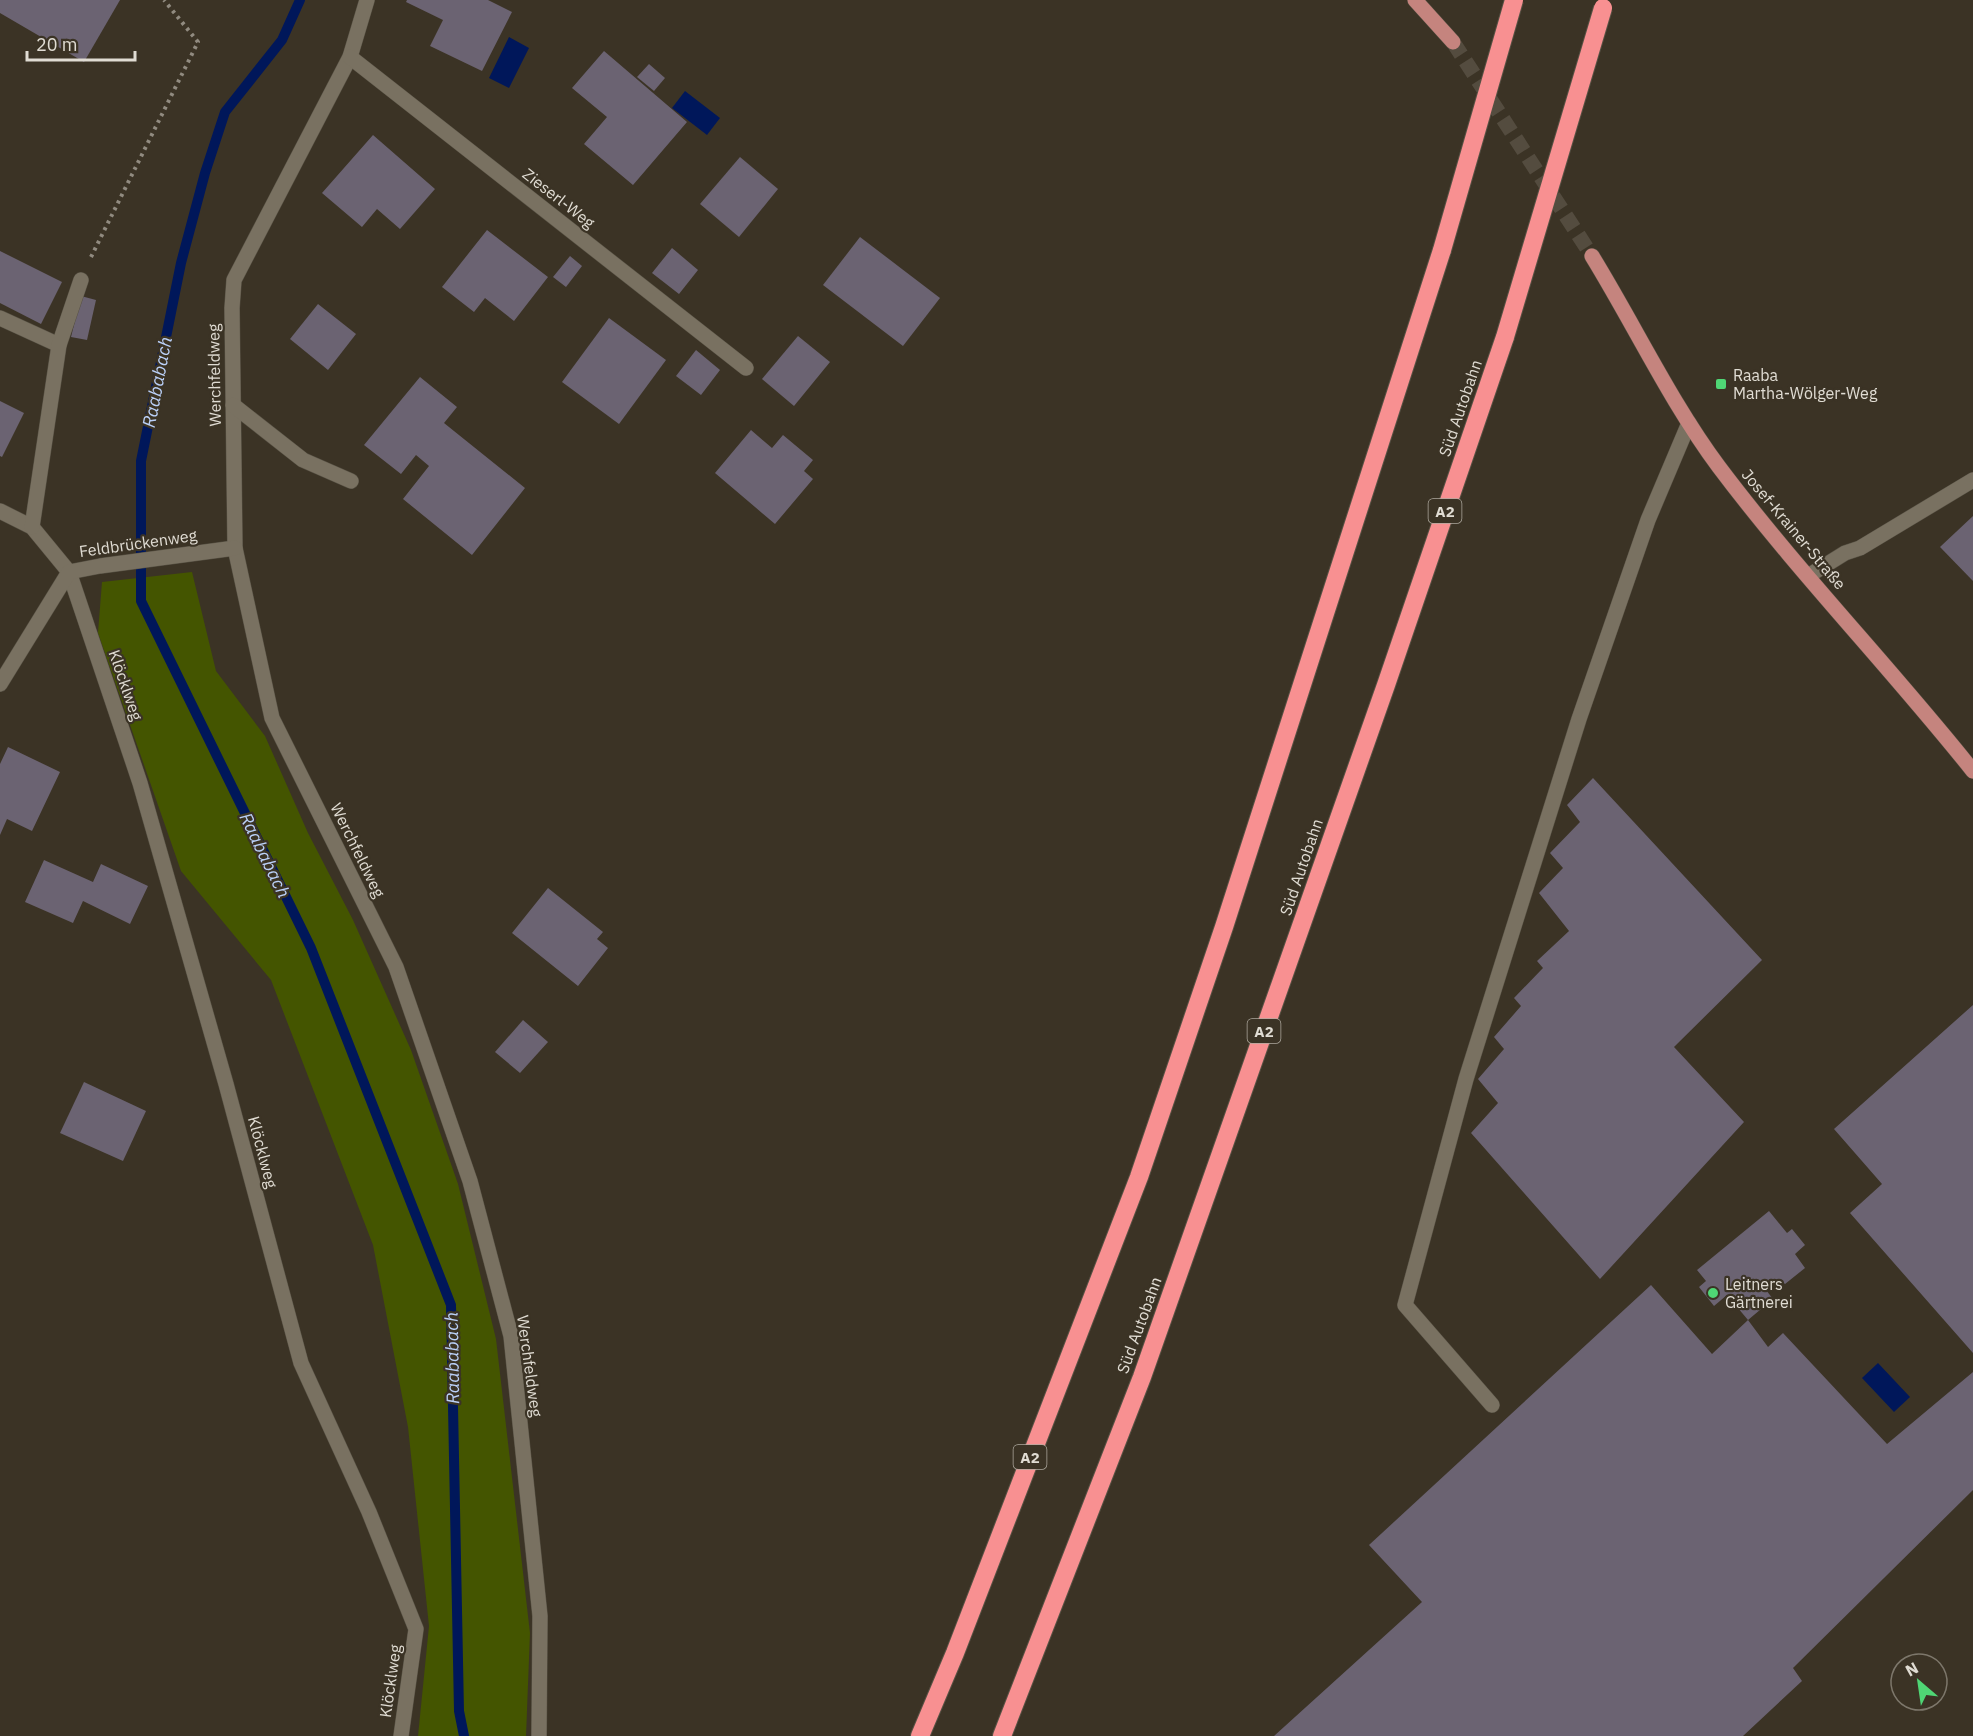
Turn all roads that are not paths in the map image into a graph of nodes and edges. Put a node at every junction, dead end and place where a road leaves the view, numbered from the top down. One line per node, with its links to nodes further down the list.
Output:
1 (367, 0): 6 (street, Werchfeldweg)
2 (1415, 0): 5 (main road)
3 (1514, 0): 26 (highway, A2, bridge)
4 (1604, 4): 27 (highway, Süd Autobahn / A2, bridge)
5 (1453, 42)
6 (350, 57): 11 (street, Zieserl-Weg); 12 (street, Werchfeldweg)
7 (1592, 256): 13 (main road, Josef-Krainer-Straße)
8 (81, 280): 10 (street)
9 (0, 318): 10 (street)
10 (59, 345): 17 (street)
11 (746, 368)
12 (233, 405): 15 (street); 18 (street, Werchfeldweg)
13 (1689, 423): 20 (main road, Josef-Krainer-Straße); 23 (street)
14 (1973, 480): 20 (street)
15 (351, 481)
16 (0, 511): 17 (street)
17 (32, 527): 19 (street)
18 (235, 548): 19 (street, Feldbrückenweg); 25 (street, Werchfeldweg)
19 (69, 572): 21 (street, Feldbrückenweg); 24 (street, Klöcklweg)
20 (1808, 576): 22 (main road, Josef-Krainer-Straße)
21 (0, 684)
22 (1973, 771)
23 (1492, 1405)
24 (401, 1736)
25 (539, 1736)
26 (920, 1736)
27 (1002, 1736)

